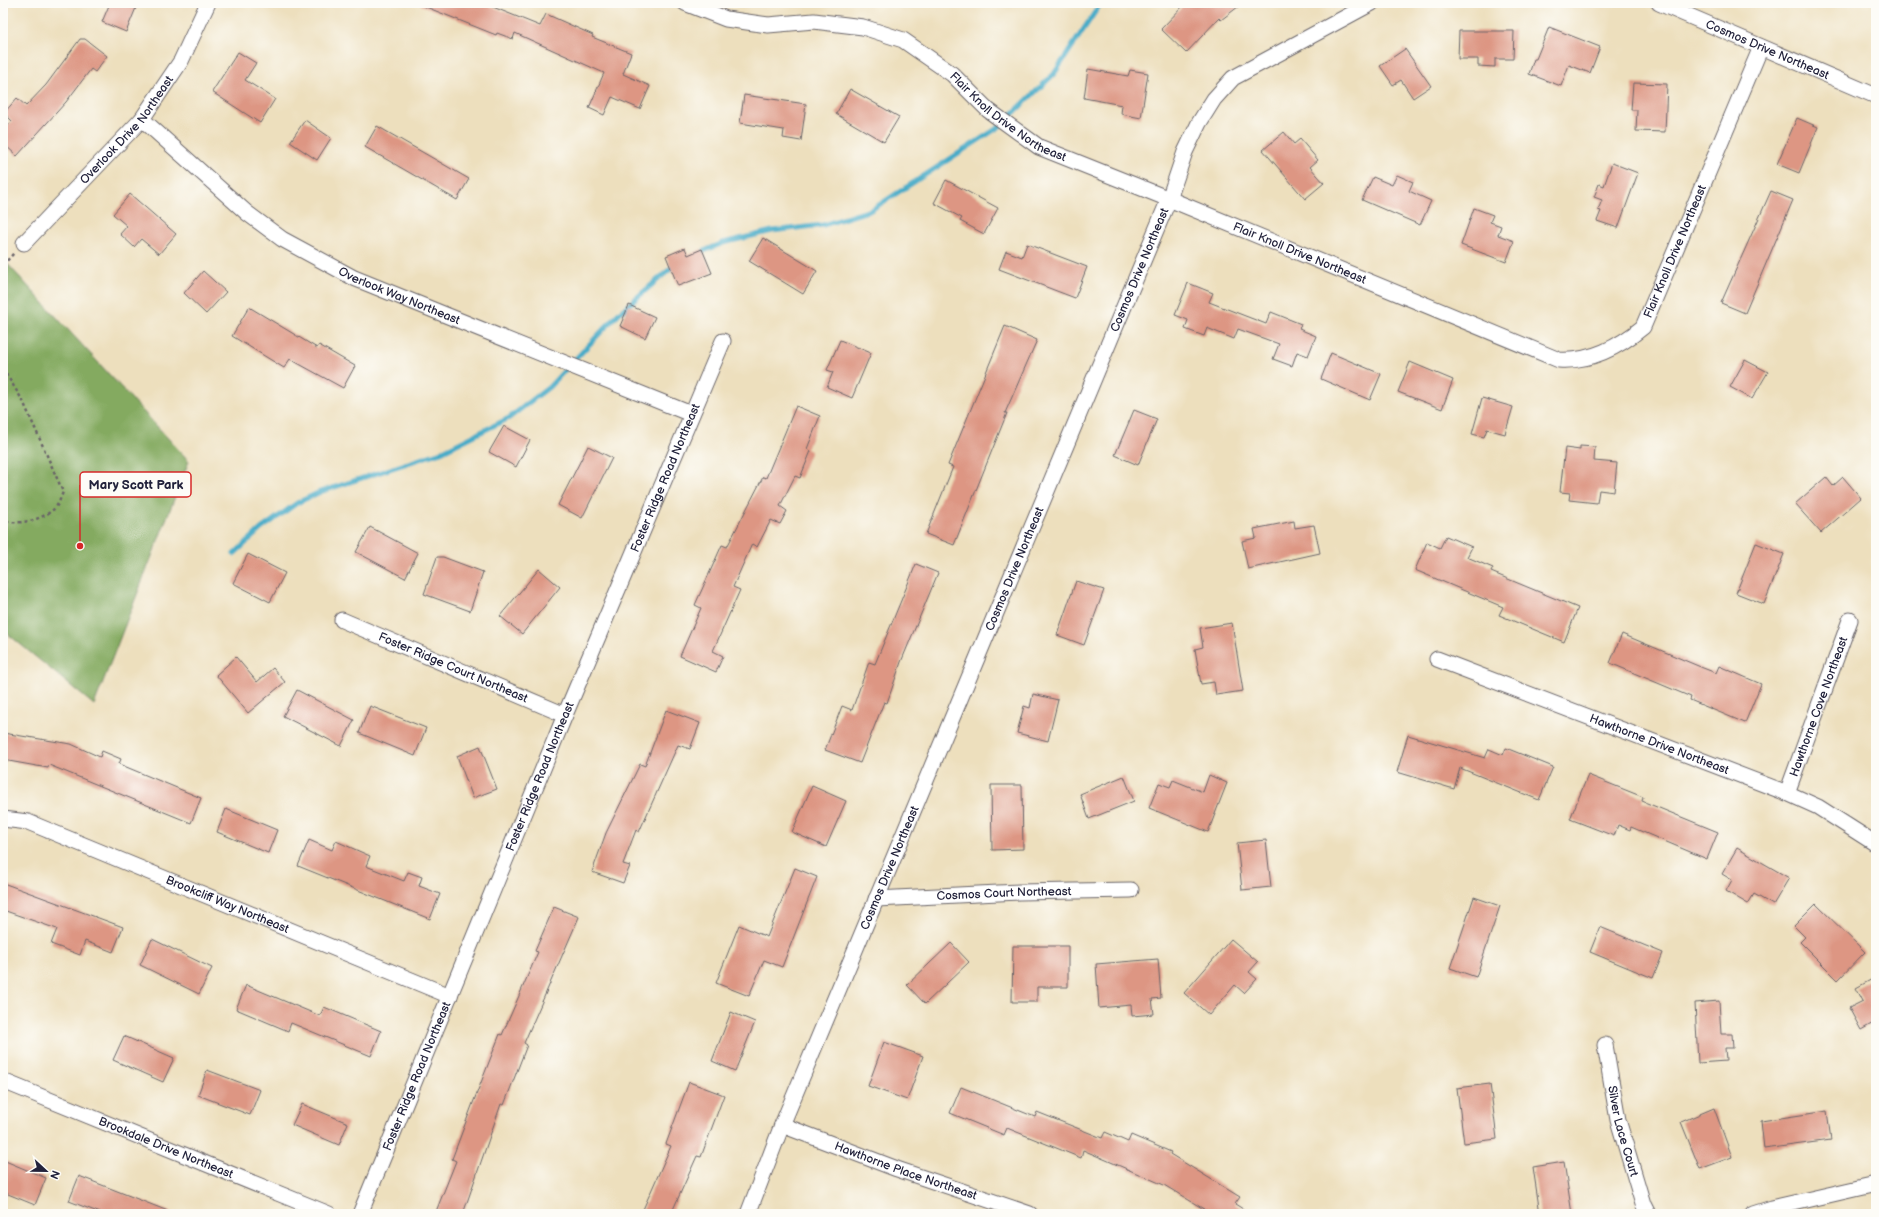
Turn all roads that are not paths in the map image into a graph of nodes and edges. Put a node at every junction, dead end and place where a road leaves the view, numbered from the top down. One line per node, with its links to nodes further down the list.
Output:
1 (208, 3): 7 (street, Overlook Drive Northeast)
2 (685, 3): 8 (street, Flair Knoll Drive Northeast)
3 (1372, 3): 8 (street, Cosmos Drive Northeast)
4 (1659, 3): 5 (street, Cosmos Drive Northeast)
5 (1761, 46): 6 (street, Cosmos Drive Northeast); 8 (street, Flair Knoll Drive Northeast)
6 (1876, 96)
7 (142, 119): 9 (street, Overlook Drive Northeast); 11 (street, Overlook Way Northeast)
8 (1169, 199): 20 (street, Cosmos Drive Northeast)
9 (24, 242)
10 (723, 341): 11 (street, Foster Ridge Road Northeast)
11 (691, 414): 15 (street, Foster Ridge Road Northeast)
12 (342, 620): 15 (street, Foster Ridge Court Northeast)
13 (1850, 620): 16 (street, Hawthorne Cove Northeast)
14 (1436, 659): 16 (street, Hawthorne Drive Northeast)
15 (565, 715): 21 (street, Foster Ridge Road Northeast)
16 (1787, 793): 18 (street, Hawthorne Drive Northeast)
17 (3, 819): 21 (street, Brookcliff Way Northeast)
18 (1876, 844)
19 (1131, 890): 20 (street, Cosmos Court Northeast)
20 (876, 899): 24 (street, Cosmos Drive Northeast)
21 (450, 996): 27 (street, Foster Ridge Road Northeast)
22 (1605, 1045): 30 (street, Silver Lace Court)
23 (3, 1081): 26 (street, Brookdale Drive Northeast)
24 (782, 1125): 28 (street, Cosmos Drive Northeast); 29 (street, Hawthorne Place Northeast)
25 (1876, 1184): 31 (street)
26 (329, 1214)
27 (360, 1214)
28 (748, 1214)
29 (1030, 1214)
30 (1648, 1214)
31 (1754, 1214)

